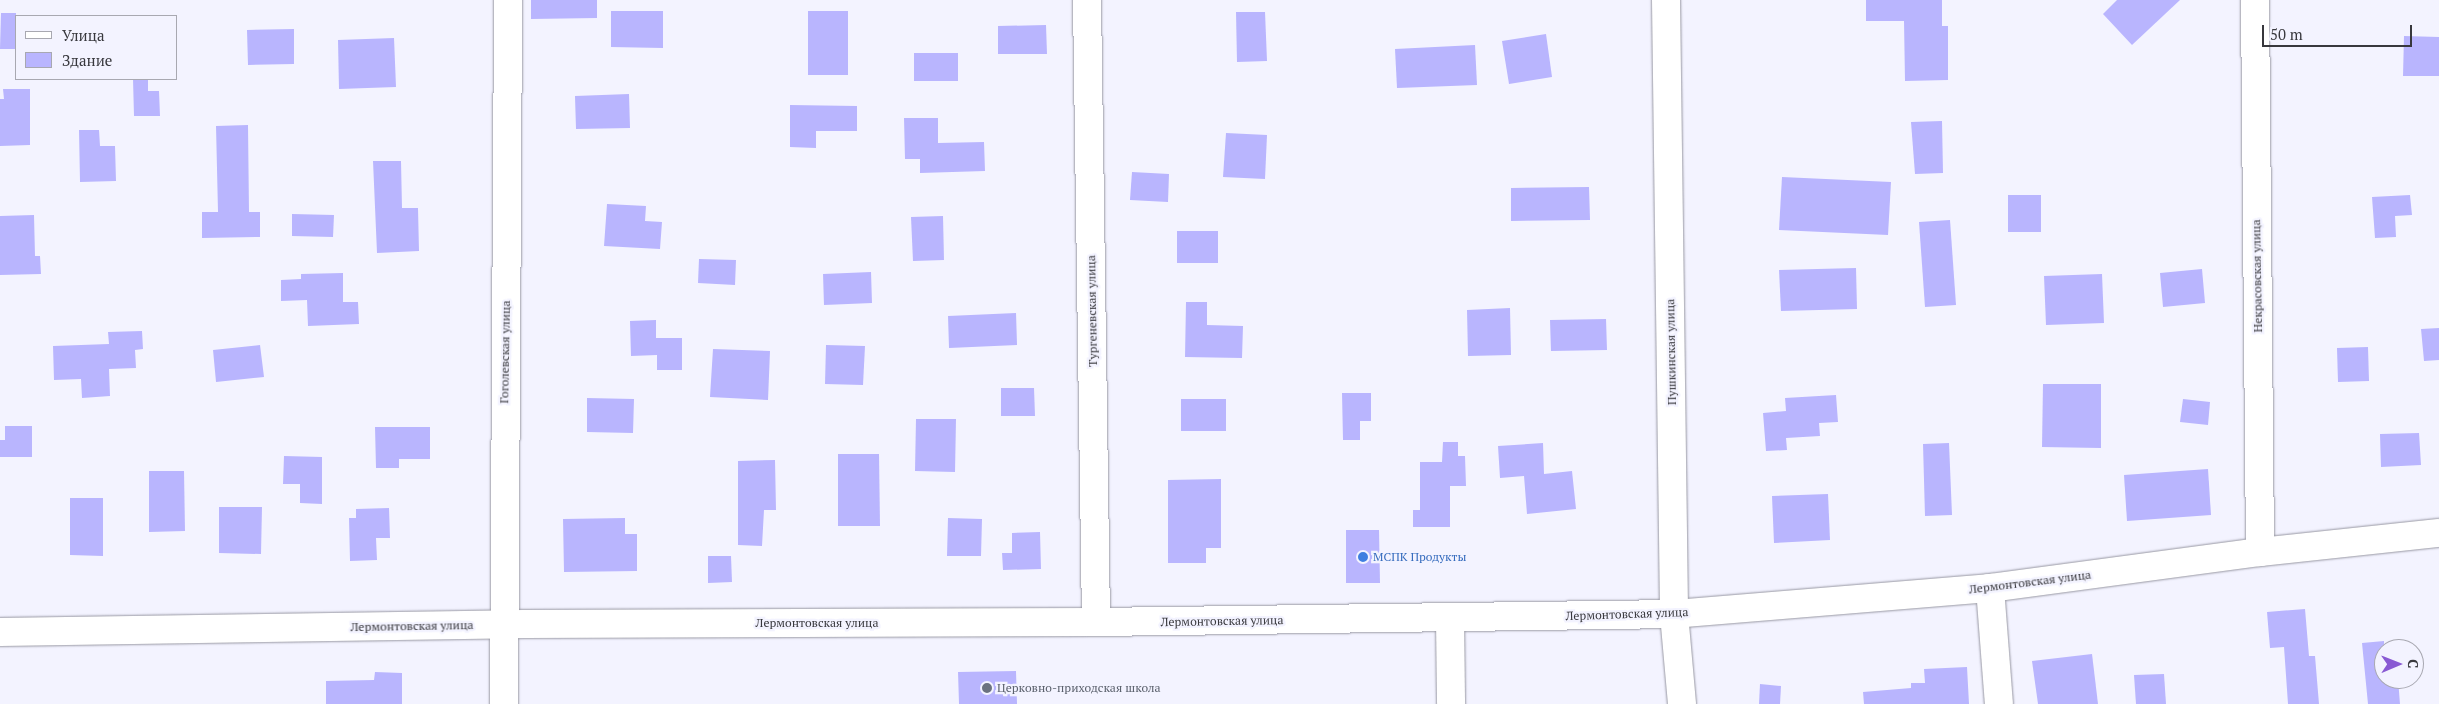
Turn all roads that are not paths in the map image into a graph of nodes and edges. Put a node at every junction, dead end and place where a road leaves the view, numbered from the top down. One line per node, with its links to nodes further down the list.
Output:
1 (508, 0): 11 (street, Гоголевская улица)
2 (1087, 0): 10 (street, Тургеневская улица)
3 (1666, 0): 8 (street, Пушкинская улица)
4 (2254, 0): 6 (street, Некрасовская улица)
5 (2439, 533): 6 (street, Лермонтовская улица)
6 (2260, 552): 7 (street, Лермонтовская улица)
7 (1990, 588): 8 (street, Лермонтовская улица); 16 (street)
8 (1674, 614): 9 (street, Лермонтовская улица); 15 (street, Пушкинская улица)
9 (1450, 618): 10 (street, Лермонтовская улица); 14 (street)
10 (1096, 622): 11 (street, Лермонтовская улица)
11 (502, 624): 12 (street, Лермонтовская улица); 13 (street, Гоголевская улица)
12 (0, 632)
13 (504, 704)
14 (1451, 704)
15 (1682, 704)
16 (1999, 704)

